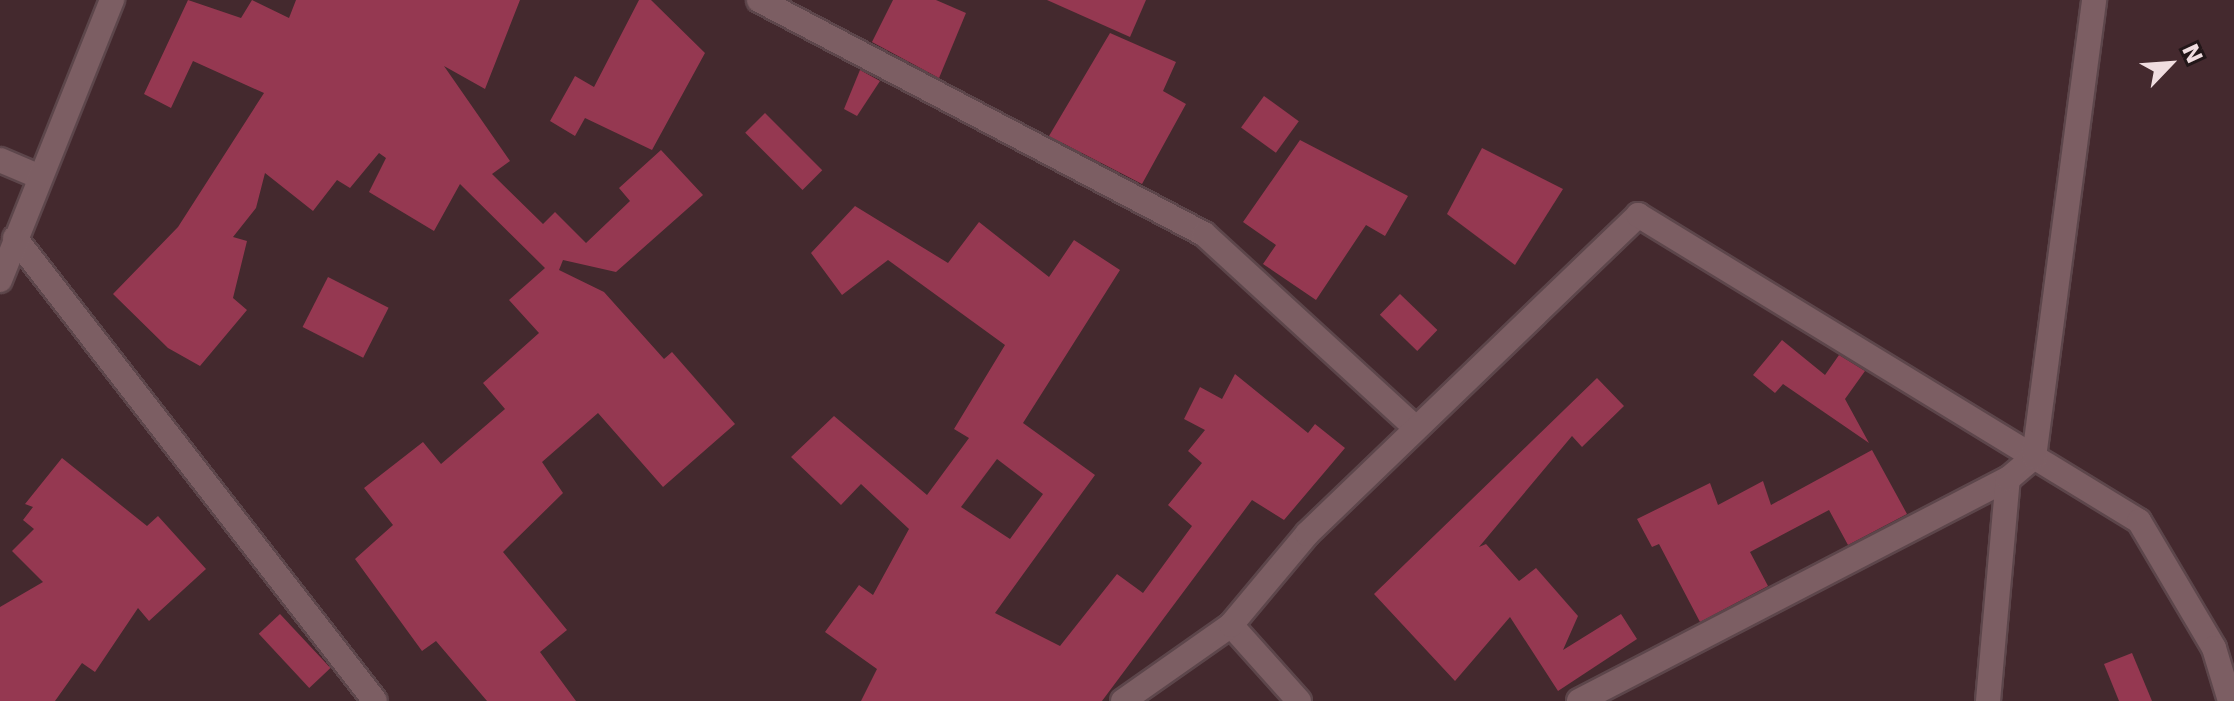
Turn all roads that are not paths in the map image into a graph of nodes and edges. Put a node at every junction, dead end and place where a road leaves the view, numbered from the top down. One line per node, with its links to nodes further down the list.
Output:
1 (112, 0): 5 (street)
2 (759, 0): 8 (street)
3 (2094, 0): 9 (street)
4 (0, 160): 5 (street)
5 (40, 177): 6 (street)
6 (15, 238): 7 (street); 12 (street)
7 (0, 280)
8 (1416, 428): 9 (street); 11 (street)
9 (2034, 457): 10 (street); 17 (street)
10 (2008, 479): 15 (street); 16 (street)
11 (1231, 625): 13 (street); 14 (street)
12 (375, 701)
13 (1123, 701)
14 (1299, 701)
15 (1579, 701)
16 (1988, 701)
17 (2230, 701)

